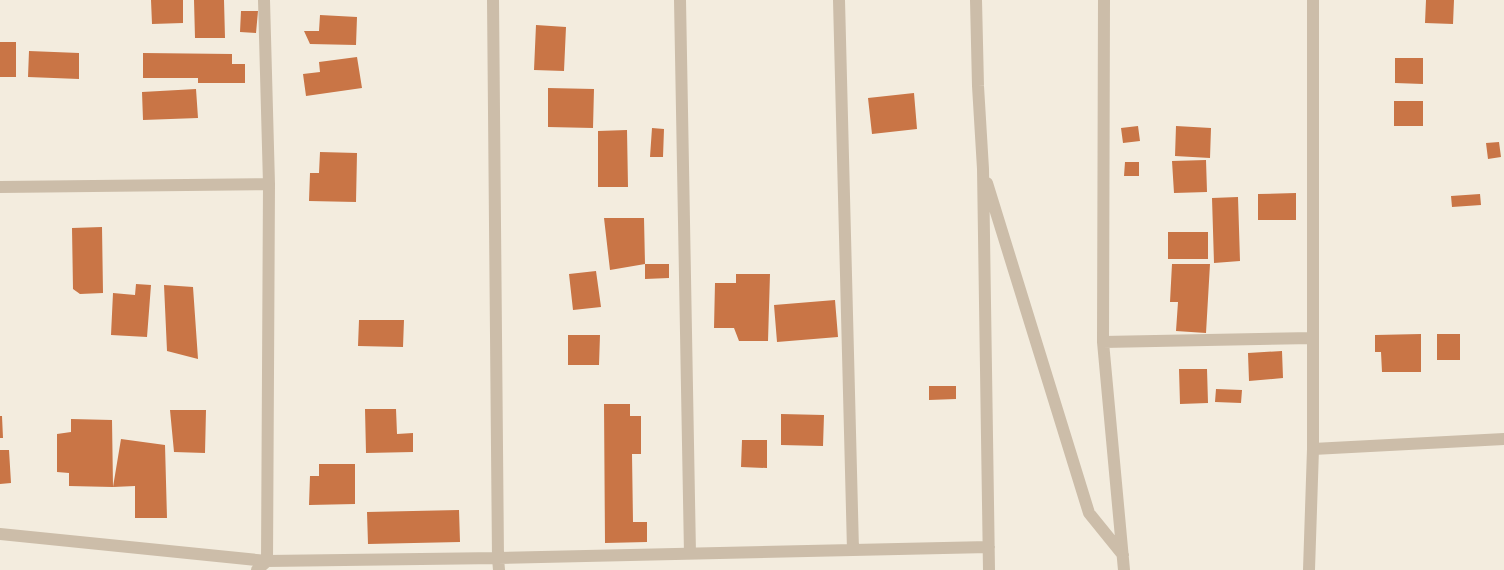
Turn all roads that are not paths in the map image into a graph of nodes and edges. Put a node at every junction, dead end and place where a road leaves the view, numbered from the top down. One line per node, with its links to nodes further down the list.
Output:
1 (264, 0): 9 (street)
2 (493, 0): 21 (street)
3 (680, 0): 18 (street)
4 (839, 0): 17 (street)
5 (976, 0): 8 (street)
6 (1104, 0): 12 (street)
7 (1313, 0): 11 (street)
8 (983, 169): 16 (street); 19 (street)
9 (269, 184): 10 (street); 20 (street)
10 (0, 187)
11 (1314, 338): 12 (street); 14 (street)
12 (1103, 342): 19 (street)
13 (1504, 439): 14 (street)
14 (1313, 449): 27 (street)
15 (0, 534): 20 (street)
16 (989, 547): 17 (street); 25 (street)
17 (853, 550): 18 (street)
18 (690, 554): 21 (street)
19 (1123, 555): 26 (street)
20 (267, 561): 21 (street); 22 (street); 23 (street)
21 (499, 564): 24 (street)
22 (257, 570)
23 (280, 570)
24 (488, 570)
25 (989, 570)
26 (1124, 570)
27 (1309, 570)

